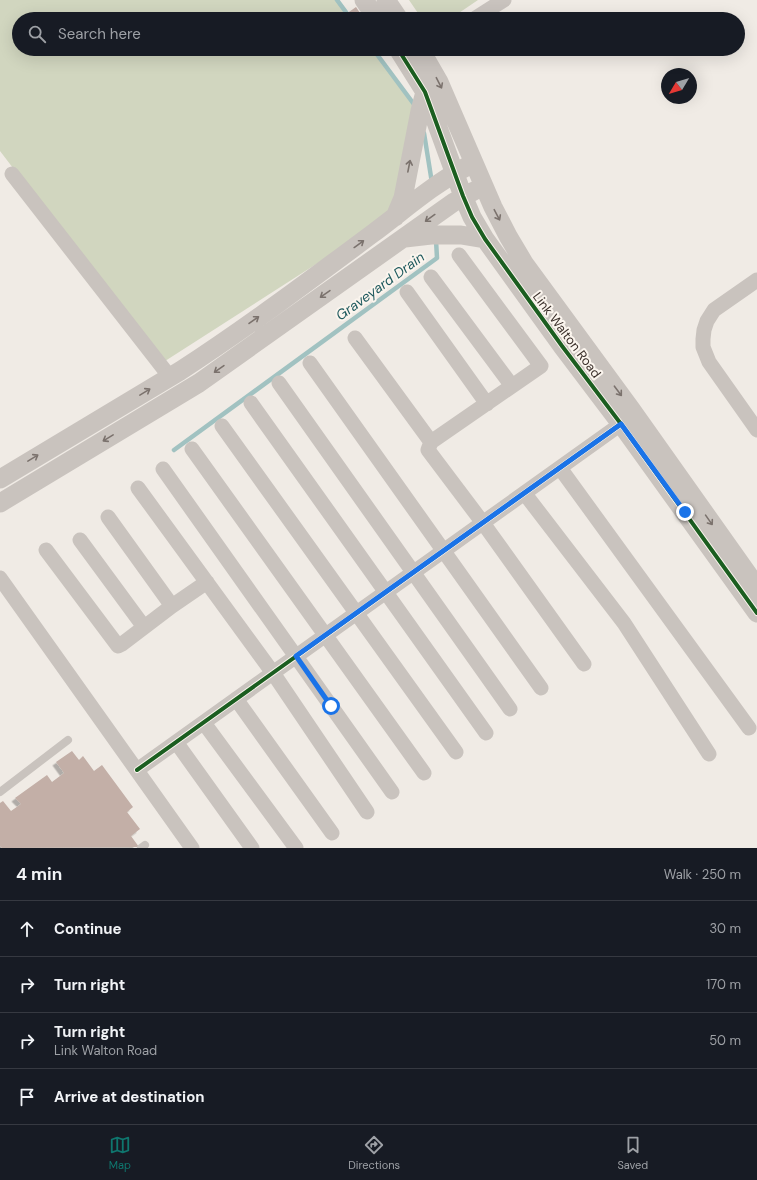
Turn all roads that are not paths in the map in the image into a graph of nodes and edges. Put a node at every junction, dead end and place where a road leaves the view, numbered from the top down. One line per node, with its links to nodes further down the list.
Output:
1 (364, 0): 4 (street)
2 (386, 0): 5 (street)
3 (504, 0): 6 (street)
4 (372, 12)
5 (394, 12)
6 (485, 12)
7 (403, 56): 9 (street, Link Walton Road)
8 (426, 56): 10 (street, Link Walton Road, one-way to 10)
9 (425, 92): 12 (street, Link Walton Road); 15 (street, one-way to 9)
10 (474, 163): 12 (street); 13 (street, Link Walton Road)
11 (12, 174): 24 (street)
12 (454, 174): 14 (street, Link Walton Road); 15 (street)
13 (483, 186): 14 (street); 48 (street, Link Walton Road, one-way to 48)
14 (463, 196): 16 (street, one-way to 16); 17 (street, Link Walton Road)
15 (395, 217): 24 (street, one-way to 15)
16 (404, 238): 17 (street); 39 (street, one-way to 39)
17 (485, 239): 29 (street, Link Walton Road)
18 (459, 255): 26 (street)
19 (432, 277): 26 (street)
20 (757, 280): 31 (street)
21 (407, 292): 28 (street)
22 (355, 338): 32 (street)
23 (310, 363): 44 (street)
24 (170, 377): 36 (street, one-way to 24)
25 (279, 383): 45 (street)
26 (512, 386): 28 (street)
27 (251, 402): 49 (street)
28 (487, 404): 32 (street)
29 (621, 424): 34 (street); 52 (street, Link Walton Road)
30 (222, 426): 51 (street)
31 (757, 430)
32 (431, 442): 41 (street)
33 (192, 449): 54 (street)
34 (560, 468): 38 (street); 62 (street)
35 (163, 469): 55 (street)
36 (0, 478)
37 (138, 488): 47 (street)
38 (524, 494): 41 (street); 67 (street)
39 (0, 503)
40 (108, 517): 50 (street)
41 (483, 523): 44 (street); 56 (street)
42 (80, 540): 53 (street)
43 (46, 550): 53 (street)
44 (444, 551): 45 (street); 58 (street)
45 (414, 573): 49 (street); 60 (street)
46 (0, 578): 68 (street)
47 (207, 582): 50 (street); 57 (street)
48 (757, 587)
49 (386, 592): 51 (street); 63 (street)
50 (172, 606): 53 (street)
51 (356, 613): 54 (street); 66 (street)
52 (757, 613)
53 (144, 627)
54 (325, 636): 55 (street); 69 (street)
55 (296, 656): 57 (street); 71 (street)
56 (584, 664)
57 (273, 673): 59 (street); 72 (street)
58 (541, 688)
59 (236, 699): 61 (street); 73 (street)
60 (510, 709)
61 (204, 722): 65 (street); 76 (street)
62 (749, 728)
63 (486, 733)
64 (68, 740): 70 (lane)
65 (176, 742): 68 (street); 75 (street)
66 (456, 752)
67 (709, 754)
68 (137, 770): 74 (street)
69 (424, 773)
70 (0, 792)
71 (392, 792)
72 (367, 812)
73 (332, 833)
74 (192, 848)
75 (252, 848)
76 (296, 848)

